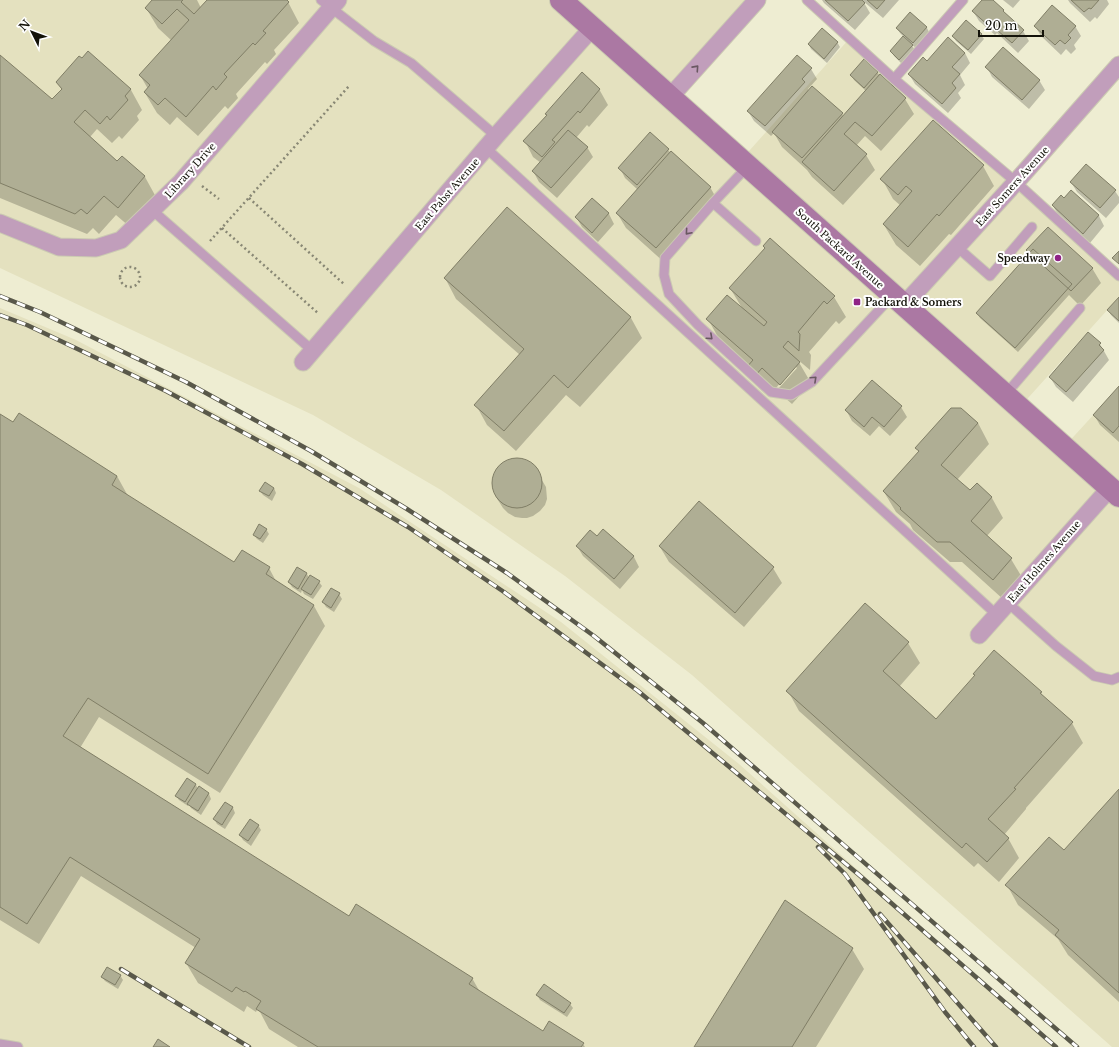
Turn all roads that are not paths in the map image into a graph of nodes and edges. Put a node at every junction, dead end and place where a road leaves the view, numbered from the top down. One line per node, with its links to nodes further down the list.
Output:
1 (561, 0): 6 (street, South Packard Avenue)
2 (757, 0): 9 (street, one-way to 2)
3 (808, 0): 8 (lane)
4 (963, 0): 8 (lane)
5 (330, 3): 10 (lane); 14 (street, Library Drive)
6 (592, 28): 9 (street, South Packard Avenue); 10 (street, East Pabst Avenue)
7 (1119, 65): 12 (street, East Somers Avenue)
8 (894, 79): 12 (lane)
9 (670, 97): 11 (street, South Packard Avenue)
10 (491, 142): 22 (street, East Pabst Avenue); 25 (lane)
11 (748, 166): 13 (lane); 20 (street, South Packard Avenue)
12 (1016, 182): 18 (street, East Somers Avenue); 19 (lane)
13 (713, 203): 17 (lane); 20 (lane, one-way to 20)
14 (152, 210): 15 (street, Library Drive); 22 (lane)
15 (0, 224)
16 (1032, 227): 18 (lane)
17 (756, 241)
18 (957, 247): 20 (street, East Somers Avenue)
19 (1119, 276)
20 (898, 300): 23 (street, South Packard Avenue)
21 (1080, 308): 23 (lane)
22 (308, 356)
23 (1005, 395): 24 (street, South Packard Avenue)
24 (1114, 492): 25 (street, East Holmes Avenue)
25 (1003, 609): 26 (street, East Holmes Avenue); 27 (lane)
26 (979, 635)
27 (1119, 677)
28 (0, 1044): 29 (lane)
29 (18, 1047)

